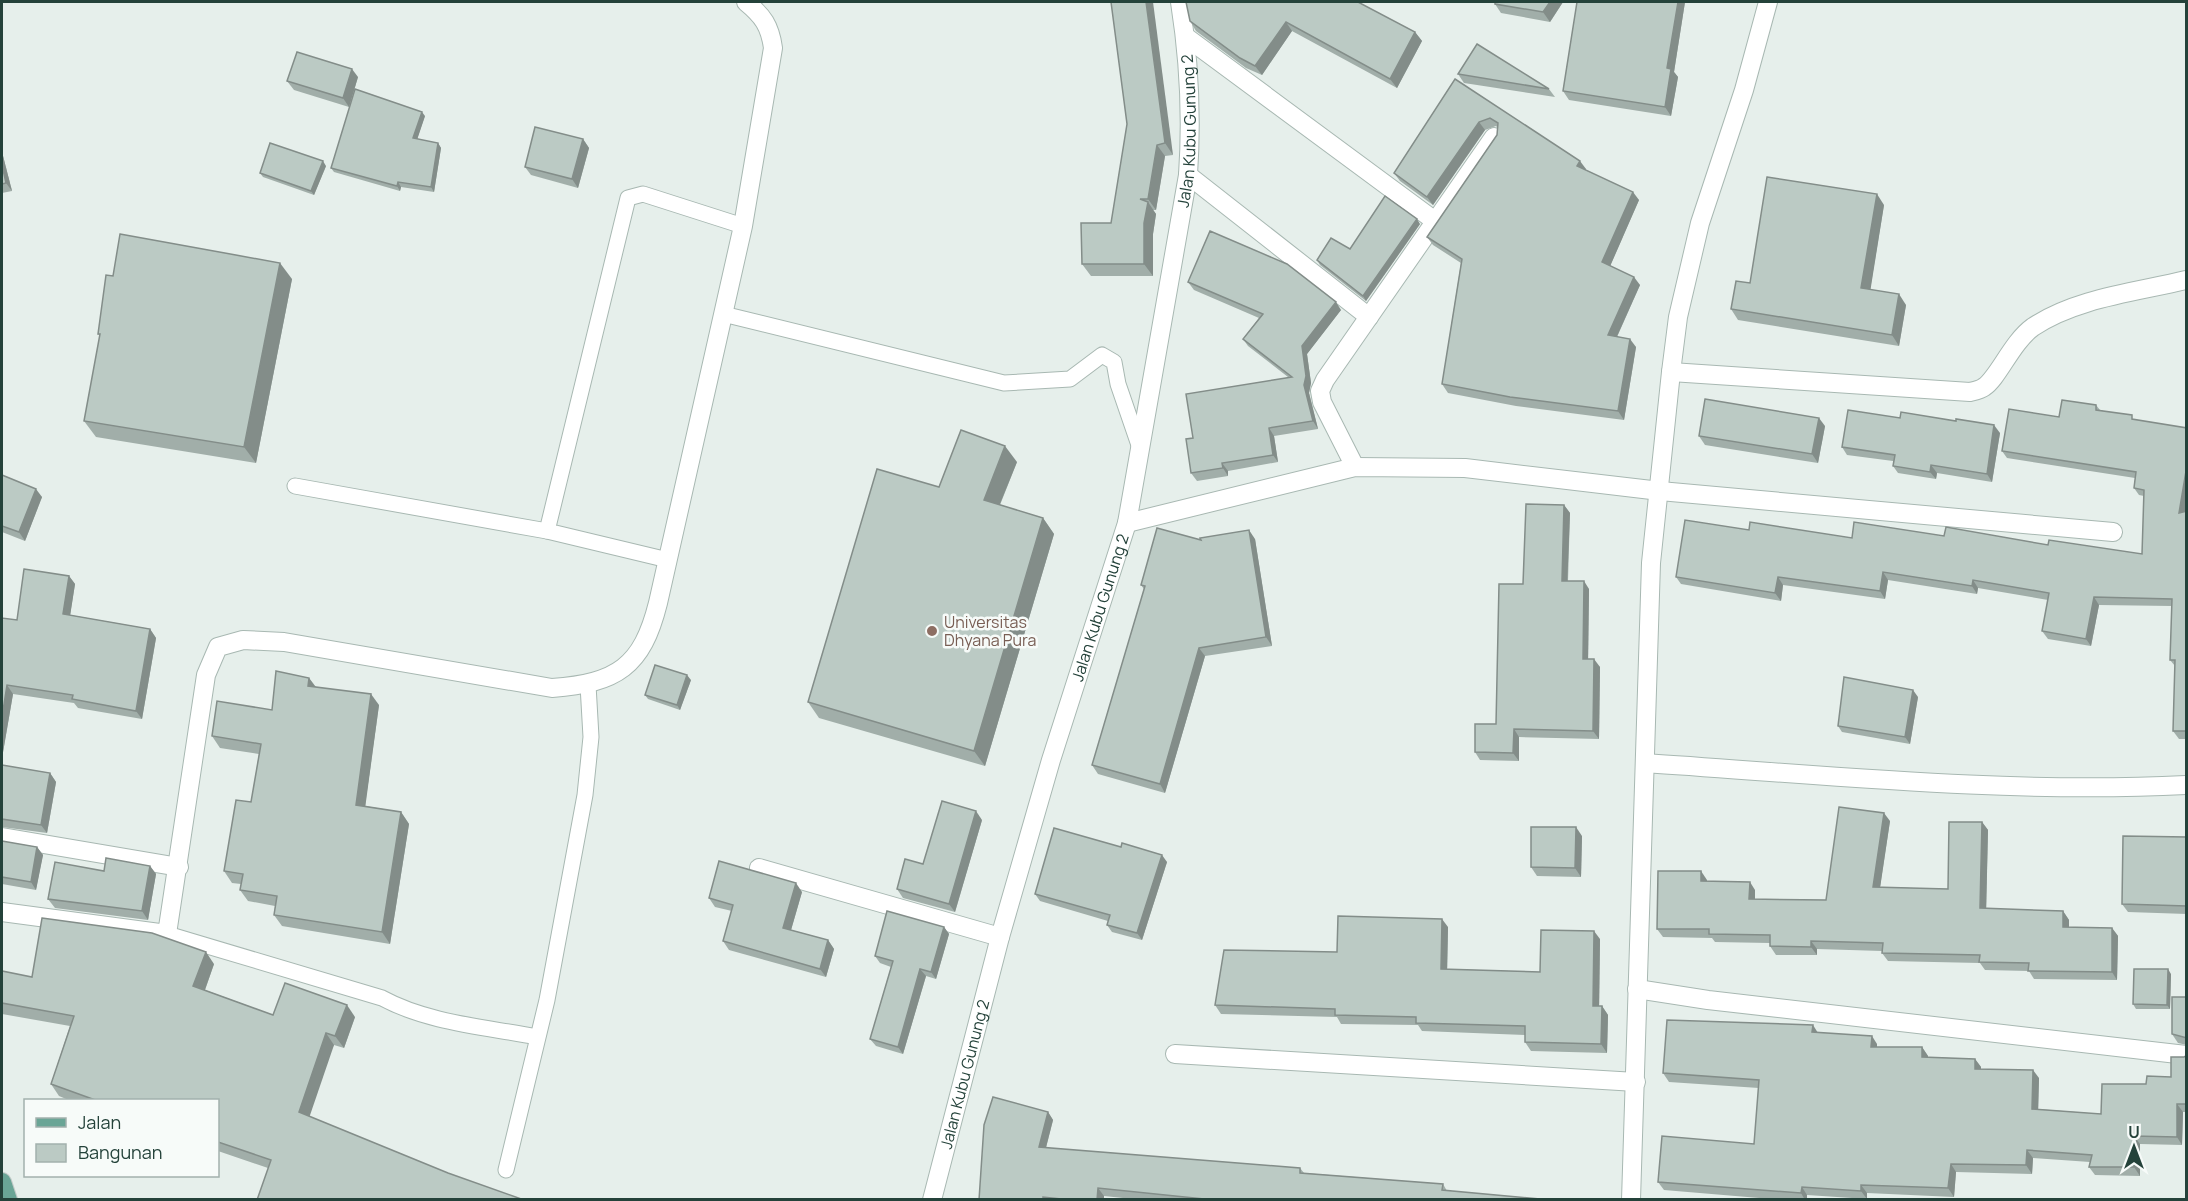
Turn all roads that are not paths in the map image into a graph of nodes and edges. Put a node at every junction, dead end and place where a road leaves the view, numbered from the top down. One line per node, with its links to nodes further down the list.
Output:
1 (746, 2): 8 (street)
2 (1180, 2): 4 (street, Jalan Kubu Gunung 2)
3 (1768, 2): 12 (street)
4 (1186, 37): 6 (street, Jalan Kubu Gunung 2); 7 (street)
5 (1494, 137): 7 (street)
6 (1188, 175): 11 (street); 13 (street, Jalan Kubu Gunung 2)
7 (1435, 221): 11 (street)
8 (743, 226): 10 (street); 18 (lane)
9 (2187, 280): 12 (street)
10 (723, 314): 13 (lane); 20 (street)
11 (1369, 317): 14 (street)
12 (1671, 372): 16 (street)
13 (1142, 451): 17 (street, Jalan Kubu Gunung 2)
14 (1355, 467): 16 (street); 17 (street)
15 (295, 486): 18 (lane)
16 (1660, 490): 19 (street); 22 (street)
17 (1127, 523): 29 (street, Jalan Kubu Gunung 2)
18 (547, 531): 20 (lane)
19 (2113, 532)
20 (668, 560): 21 (street)
21 (588, 685): 25 (street); 31 (lane)
22 (1644, 763): 23 (street); 30 (street)
23 (2187, 785)
24 (2, 837): 25 (street)
25 (179, 867): 28 (street)
26 (759, 868): 29 (street)
27 (2, 912): 28 (street)
28 (167, 934): 31 (lane)
29 (1000, 937): 38 (street, Jalan Kubu Gunung 2)
30 (1637, 989): 33 (street); 34 (street)
31 (537, 1037): 35 (lane)
32 (1175, 1054): 34 (street)
33 (2187, 1054)
34 (1636, 1082): 39 (street)
35 (506, 1170)
36 (2, 1182): 37 (main road)
37 (8, 1200)
38 (932, 1200)
39 (1631, 1200)

